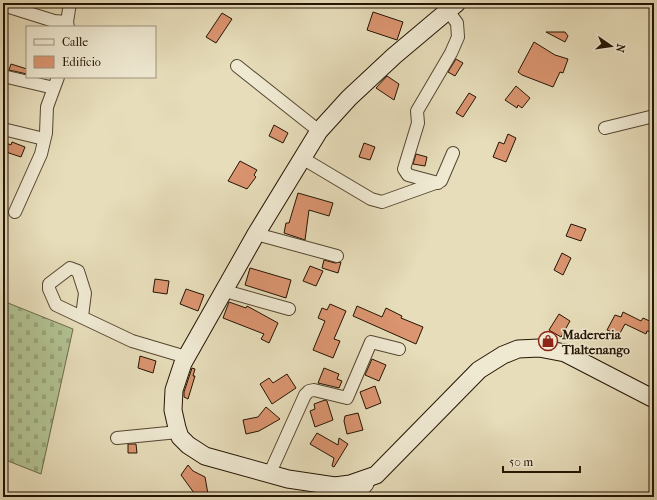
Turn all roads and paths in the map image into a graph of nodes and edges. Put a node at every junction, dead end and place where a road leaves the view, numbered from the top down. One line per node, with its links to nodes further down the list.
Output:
1 (70, 3): 4 (street)
2 (3, 5): 4 (street)
3 (452, 7): 11 (street); 15 (street)
4 (68, 24)
5 (237, 66): 11 (street)
6 (3, 76): 7 (street)
7 (56, 82): 12 (street)
8 (654, 116): 9 (street)
9 (605, 128)
10 (3, 129): 12 (street)
11 (319, 131): 14 (street)
12 (44, 139): 16 (street)
13 (453, 153): 15 (street)
14 (302, 158): 15 (street); 17 (street)
15 (438, 183)
16 (15, 212)
17 (256, 234): 18 (street); 19 (street)
18 (337, 256)
19 (224, 291): 20 (street); 23 (street)
20 (289, 309)
21 (82, 316): 23 (street)
22 (399, 349): 27 (street)
23 (186, 357): 25 (street)
24 (653, 397): 28 (street)
25 (178, 432): 26 (street); 27 (street)
26 (117, 438)
27 (269, 474): 28 (street)
28 (370, 478): 29 (street)
29 (356, 497)

